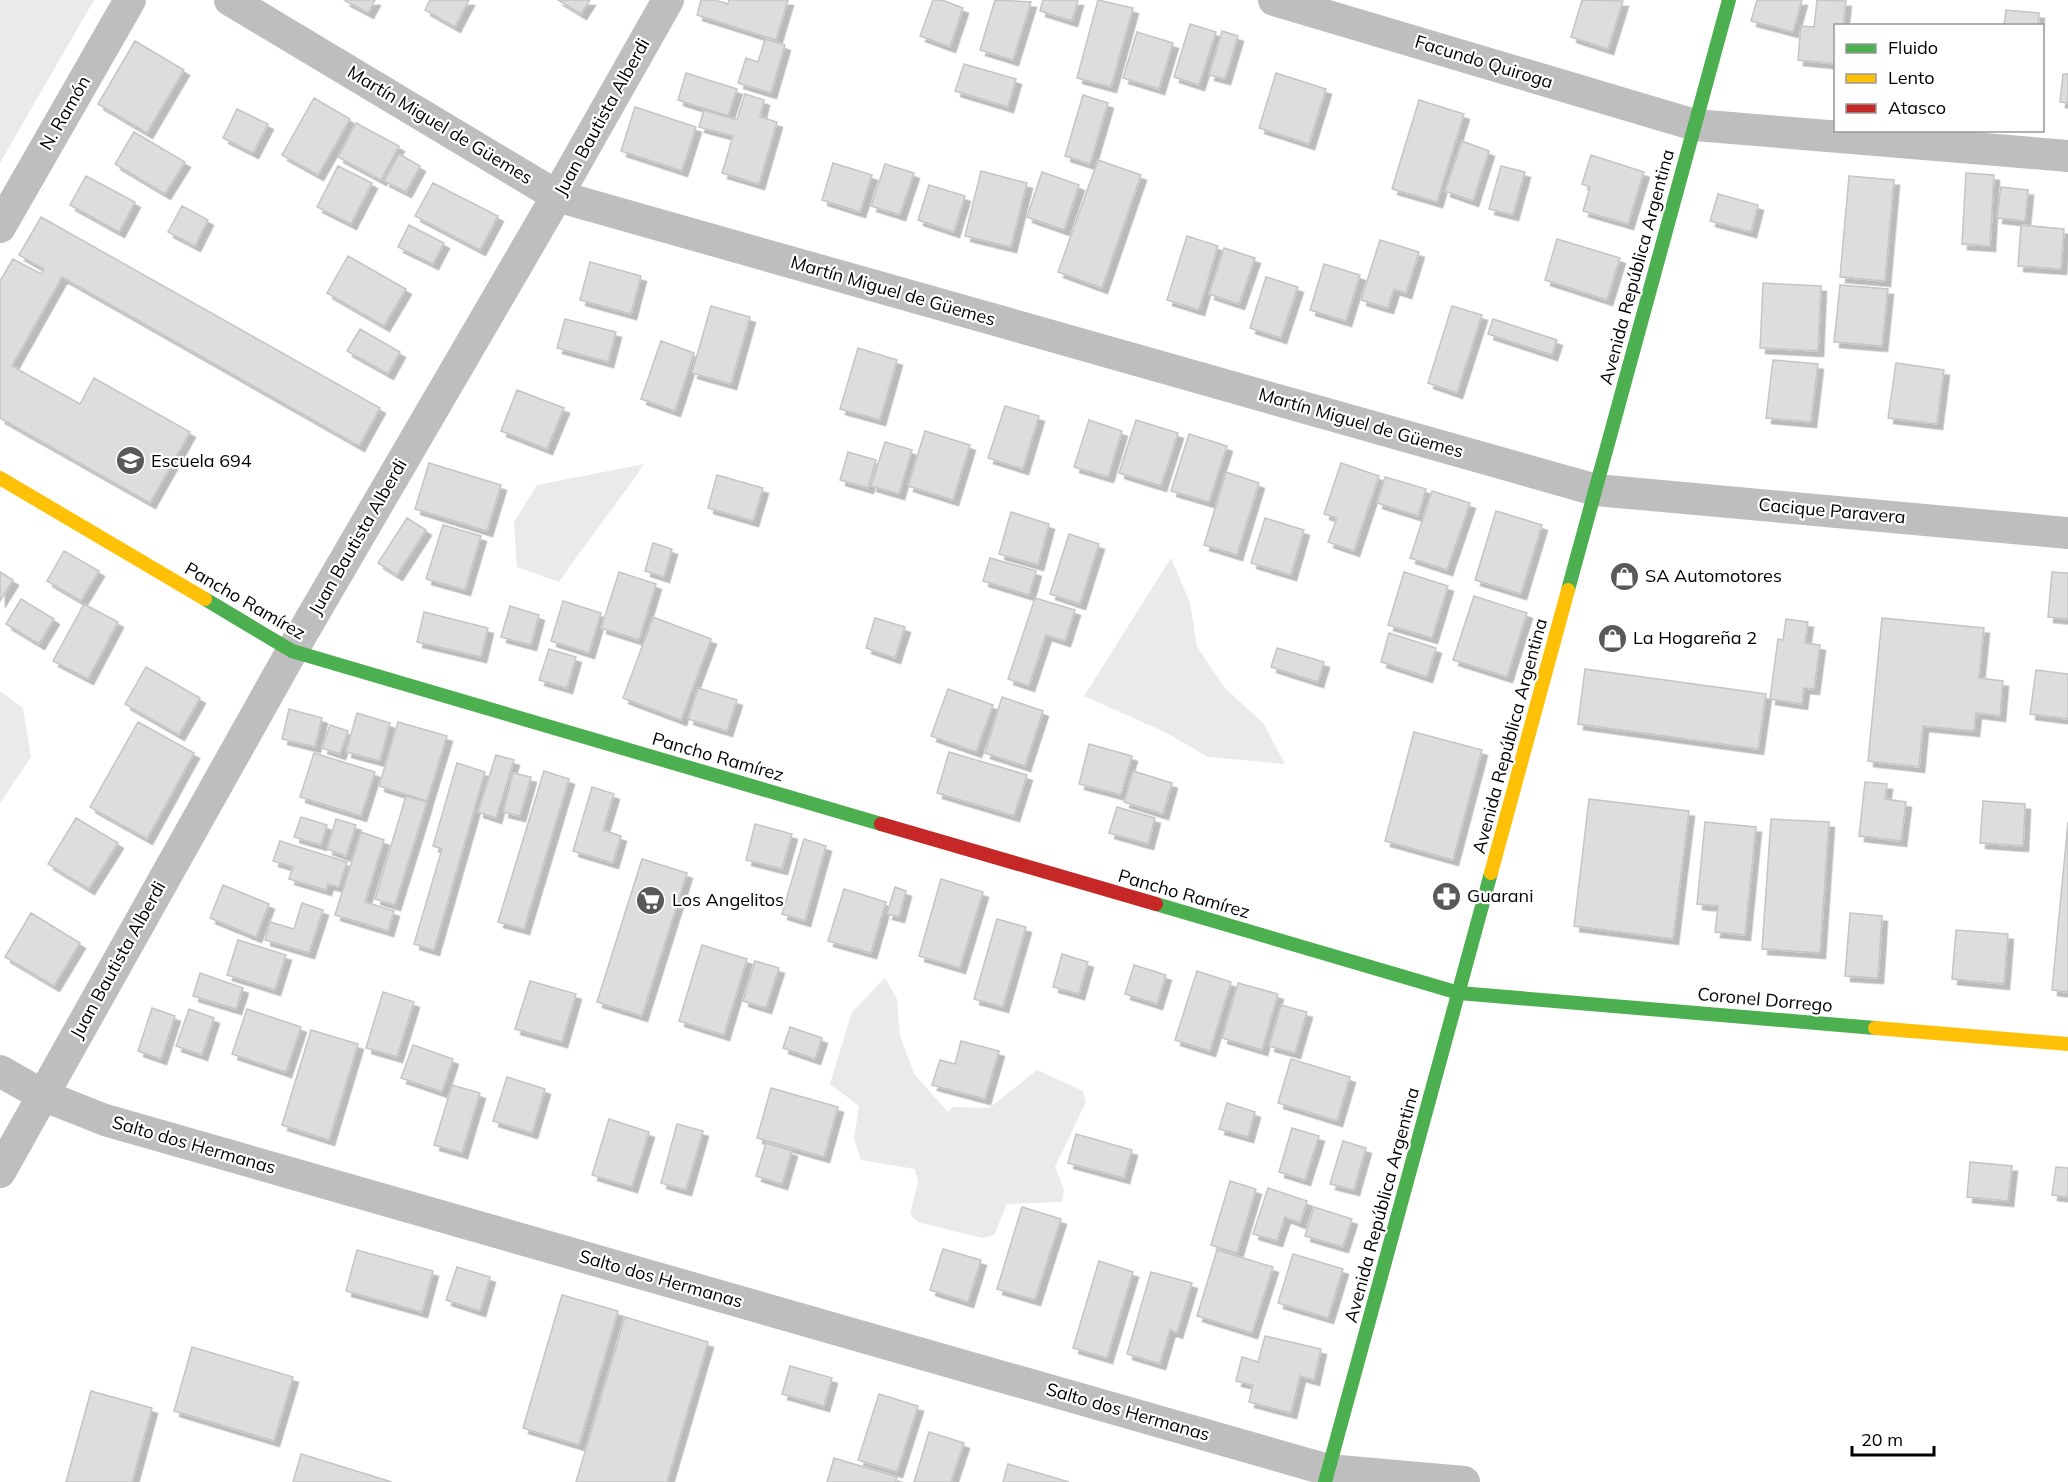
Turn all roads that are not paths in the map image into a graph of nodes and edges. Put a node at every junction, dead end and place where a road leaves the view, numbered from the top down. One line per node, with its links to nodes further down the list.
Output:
1 (130, 0): 9 (street, N. Ramón)
2 (230, 0): 8 (street, Martín Miguel de Güemes)
3 (668, 0): 8 (street, Juan Bautista Alberdi)
4 (1274, 0): 6 (street, Facundo Quiroga)
5 (1729, 0): 6 (street, Avenida República Argentina)
6 (1695, 125): 7 (street, Facundo Quiroga); 11 (street, Avenida República Argentina)
7 (2068, 156)
8 (557, 196): 11 (street, Martín Miguel de Güemes); 13 (street, Juan Bautista Alberdi)
9 (0, 227)
10 (0, 478): 13 (street, Pancho Ramírez)
11 (1596, 490): 12 (street, Cacique Paravera); 14 (street, Avenida República Argentina)
12 (2068, 533)
13 (291, 651): 14 (street, Pancho Ramírez); 17 (street, Juan Bautista Alberdi)
14 (1459, 993): 15 (street, Coronel Dorrego); 19 (street, Avenida República Argentina)
15 (2068, 1044)
16 (0, 1071): 17 (street, Salto dos Hermanas)
17 (42, 1095): 18 (street, Juan Bautista Alberdi); 19 (street, Salto dos Hermanas)
18 (0, 1172)
19 (1327, 1476): 20 (street, Salto dos Hermanas)
20 (1464, 1482)

